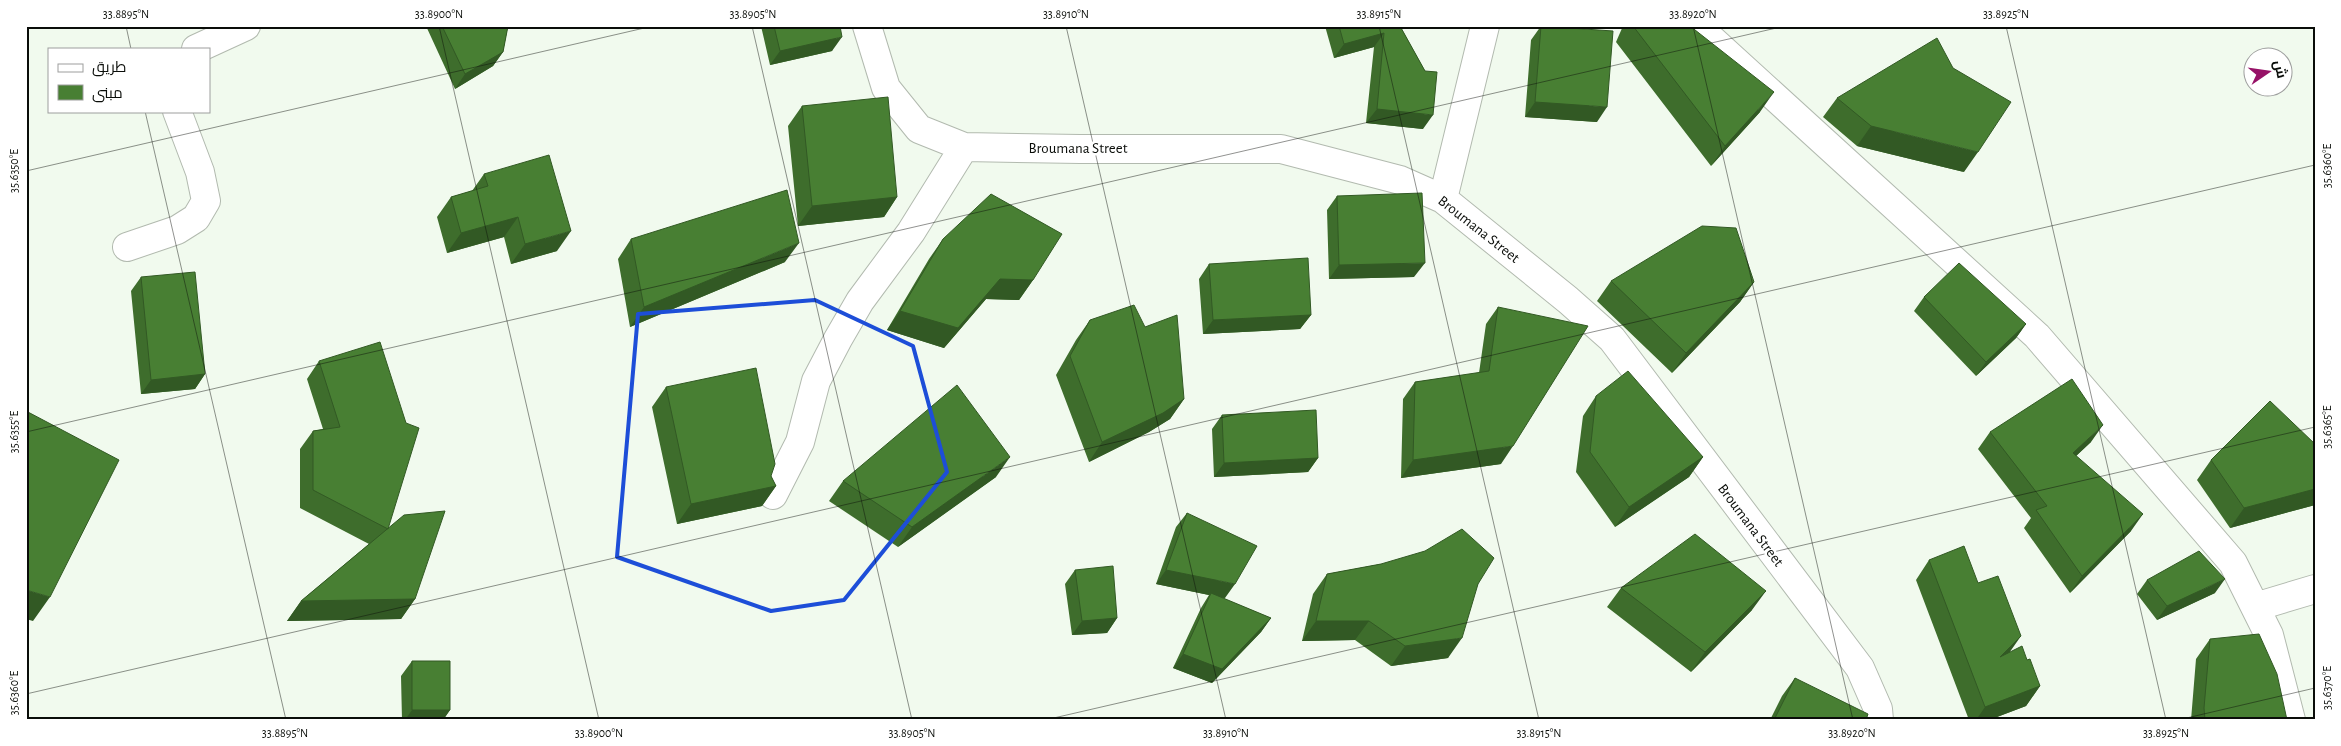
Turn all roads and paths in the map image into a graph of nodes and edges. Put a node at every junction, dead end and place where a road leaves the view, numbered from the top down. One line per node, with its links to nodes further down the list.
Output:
1 (246, 26): 5 (street)
2 (867, 26): 7 (street, Broumana Street)
3 (1484, 26): 8 (street)
4 (1697, 26): 12 (street)
5 (198, 48)
6 (177, 112): 9 (street)
7 (964, 147): 8 (street, Broumana Street); 10 (street)
8 (1443, 199): 13 (street, Broumana Street)
9 (127, 246)
10 (774, 495)
11 (2315, 590): 12 (street)
12 (2255, 607): 14 (street)
13 (1879, 720)
14 (2291, 720)

